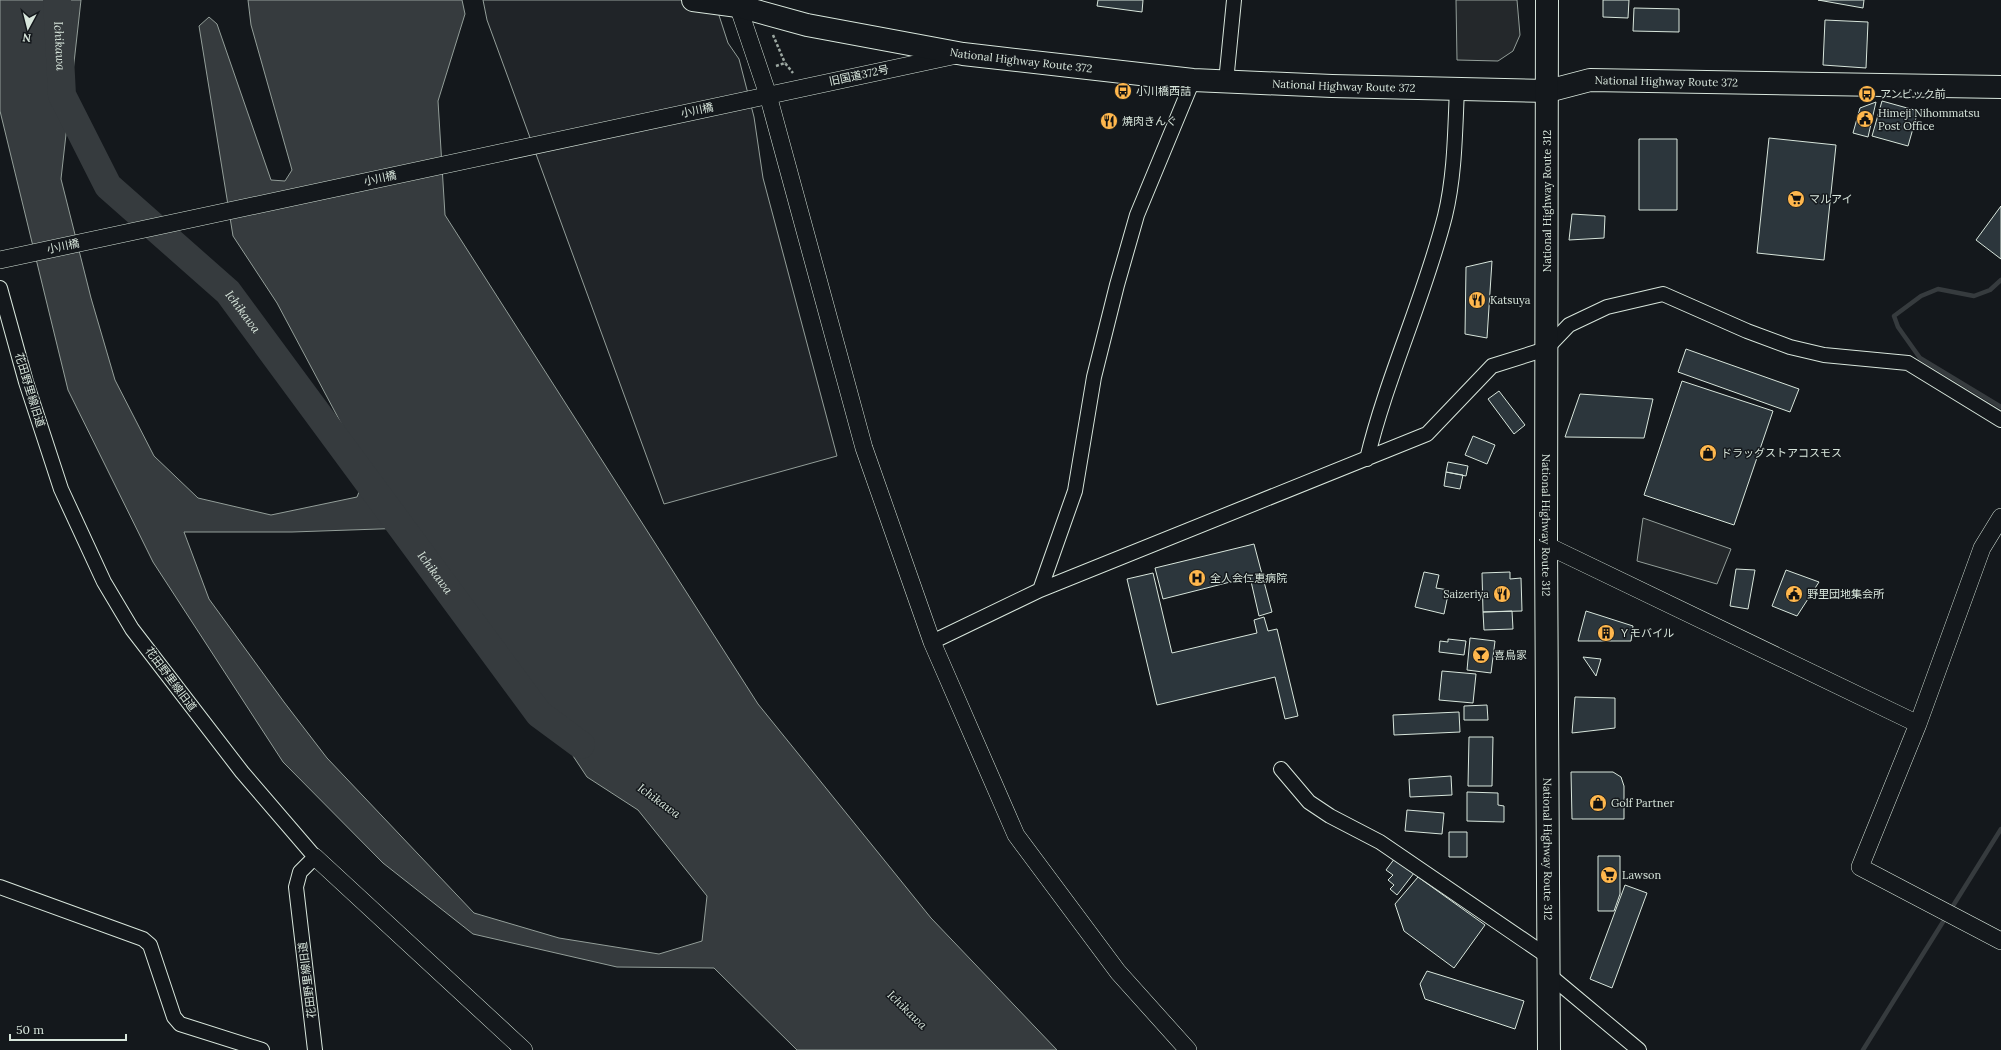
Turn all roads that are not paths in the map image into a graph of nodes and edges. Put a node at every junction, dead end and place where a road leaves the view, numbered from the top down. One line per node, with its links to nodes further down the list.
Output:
1 (693, 0): 4 (highway, National Highway Route 372)
2 (1234, 0): 7 (street)
3 (1545, 1): 10 (highway, National Highway Route 312)
4 (737, 3): 5 (highway, National Highway Route 372); 11 (street)
5 (963, 54): 6 (highway, National Highway Route 372); 11 (street, 旧国道372号)
6 (1193, 80): 7 (highway, National Highway Route 372); 19 (street)
7 (1226, 82): 9 (highway, National Highway Route 372)
8 (2001, 87): 10 (highway, National Highway Route 372)
9 (1457, 89): 10 (highway, National Highway Route 372); 16 (street)
10 (1548, 91): 14 (highway, National Highway Route 312)
11 (762, 96): 12 (street, 小川橋); 20 (street)
12 (2, 259)
13 (0, 288): 23 (street, 花田野里線旧道)
14 (1546, 349): 15 (street); 16 (street); 18 (highway, National Highway Route 312)
15 (2001, 420)
16 (1367, 458): 19 (street)
17 (2001, 517): 21 (street)
18 (1546, 546): 21 (street); 26 (highway, National Highway Route 312)
19 (1040, 590): 20 (street)
20 (932, 642): 30 (street)
21 (1918, 724): 25 (street)
22 (1282, 769): 26 (street)
23 (315, 857): 28 (street, 花田野里線旧道); 29 (street)
24 (0, 887): 27 (street)
25 (2001, 941)
26 (1548, 965): 31 (highway, National Highway Route 312); 32 (street)
27 (262, 1050)
28 (315, 1050)
29 (524, 1050)
30 (1188, 1050)
31 (1549, 1050)
32 (1639, 1050)

